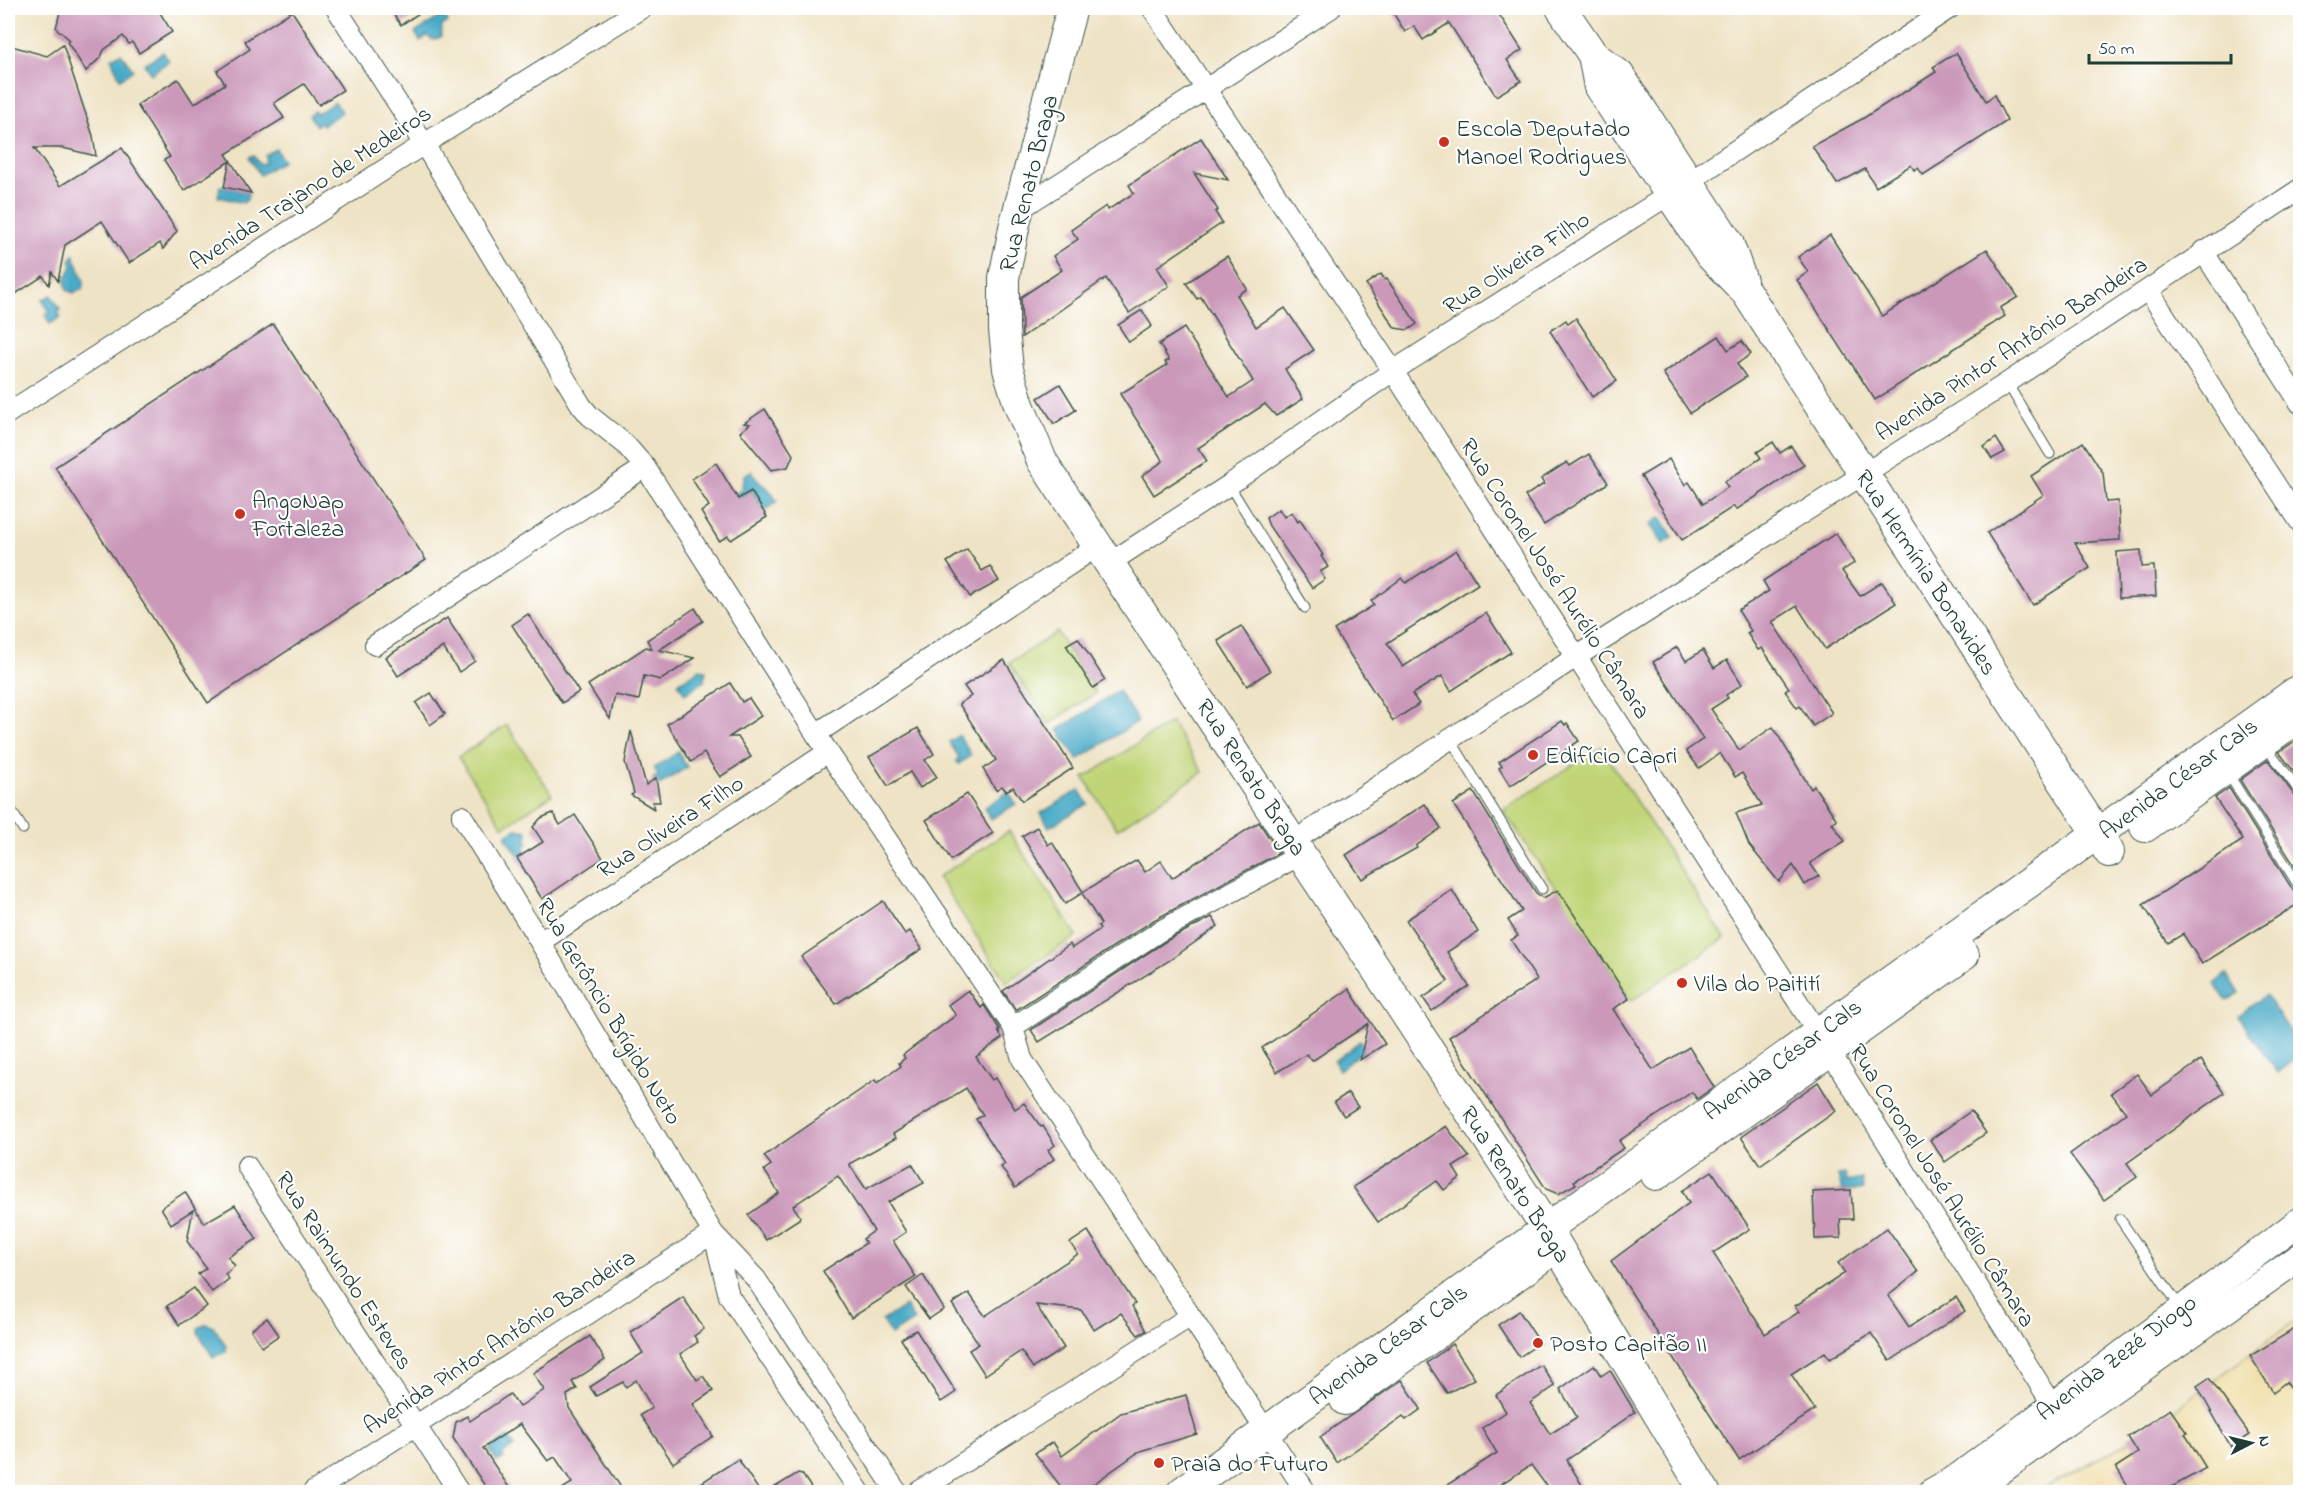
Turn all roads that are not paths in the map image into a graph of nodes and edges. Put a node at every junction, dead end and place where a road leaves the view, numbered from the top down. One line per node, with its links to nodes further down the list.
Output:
1 (336, 8): 9 (street)
2 (642, 8): 9 (street, Avenida Trajano de Medeiros)
3 (1072, 8): 12 (main road, Rua Renato Braga)
4 (1152, 8): 8 (street, Rua Coronel José Aurélio Câmara)
5 (1331, 8): 8 (street)
6 (1561, 8): 10 (main road, Rua Hermínia Bonavides)
7 (1950, 8): 10 (street, Rua Oliveira Filho)
8 (1207, 88): 12 (street); 15 (street, Rua Coronel José Aurélio Câmara)
9 (424, 144): 18 (street, Avenida Trajano de Medeiros); 20 (street)
10 (1679, 188): 15 (street, Rua Oliveira Filho); 21 (main road, Rua Hermínia Bonavides)
11 (2301, 189): 13 (street, Avenida Pintor Antônio Bandeira)
12 (1020, 209): 24 (main road, Rua Renato Braga)
13 (2203, 251): 14 (street, Avenida Pintor Antônio Bandeira); 17 (street)
14 (2148, 290): 16 (street, Avenida Pintor Antônio Bandeira); 23 (street)
15 (1393, 371): 22 (street, Rua Oliveira Filho); 27 (street, Rua Coronel José Aurélio Câmara)
16 (2007, 383): 19 (lane); 21 (street, Avenida Pintor Antônio Bandeira)
17 (2301, 403)
18 (8, 413)
19 (2050, 454)
20 (645, 467): 26 (street); 30 (street)
21 (1863, 475): 27 (street, Avenida Pintor Antônio Bandeira); 39 (main road, Rua Hermínia Bonavides)
22 (1229, 485): 24 (street, Rua Oliveira Filho); 25 (lane)
23 (2301, 522)
24 (1105, 554): 30 (street, Rua Oliveira Filho); 40 (main road, Rua Renato Braga)
25 (1305, 608)
26 (375, 645)
27 (1576, 657): 31 (street, Avenida Pintor Antônio Bandeira); 45 (street, Rua Coronel José Aurélio Câmara)
28 (2301, 689): 39 (main road, Avenida César Cals)
29 (2301, 716): 32 (main road, Avenida César Cals)
30 (816, 734): 33 (street)
31 (1451, 740): 40 (street, Avenida Pintor Antônio Bandeira); 42 (lane)
32 (2264, 743): 34 (main road, Avenida César Cals); 35 (lane)
33 (828, 752): 43 (street, Rua Oliveira Filho); 44 (street)
34 (2226, 770): 39 (main road, Avenida César Cals); 41 (lane)
35 (2301, 792)
36 (8, 805): 38 (lane)
37 (462, 816): 43 (street, Rua Gerôncio Brígido Neto)
38 (23, 829)
39 (2104, 844): 45 (main road, Avenida César Cals)
40 (1298, 848): 44 (street, Avenida Pintor Antônio Bandeira); 50 (main road, Rua Renato Braga)
41 (2301, 888)
42 (1542, 889)
43 (540, 942): 49 (street, Rua Gerôncio Brígido Neto)
44 (1012, 1027): 52 (street)
45 (1823, 1042): 50 (main road, Avenida César Cals); 54 (street, Rua Coronel José Aurélio Câmara)
46 (247, 1166): 55 (street, Rua Raimundo Esteves)
47 (2120, 1219): 53 (lane)
48 (2301, 1221): 53 (main road, Avenida Zezé Diogo)
49 (713, 1233): 55 (street, Avenida Pintor Antônio Bandeira); 59 (street, Rua Gerôncio Brígido Neto); 60 (street, Rua Gerôncio Brígido Neto)
50 (1552, 1238): 56 (main road, Avenida César Cals); 65 (main road, Rua Renato Braga)
51 (2301, 1257): 53 (main road)
52 (1189, 1317): 56 (street); 61 (street)
53 (2188, 1320): 54 (main road, Avenida Zezé Diogo)
54 (2059, 1414): 66 (main road, Avenida Zezé Diogo); 67 (main road)
55 (415, 1425): 57 (street, Avenida Pintor Antônio Bandeira); 58 (street, Rua Raimundo Esteves)
56 (1270, 1440): 62 (main road); 63 (main road); 64 (street)
57 (313, 1492)
58 (459, 1492)
59 (860, 1492)
60 (897, 1492)
61 (918, 1492)
62 (1182, 1492)
63 (1215, 1492)
64 (1306, 1492)
65 (1705, 1492)
66 (1932, 1492)
67 (1972, 1492)

